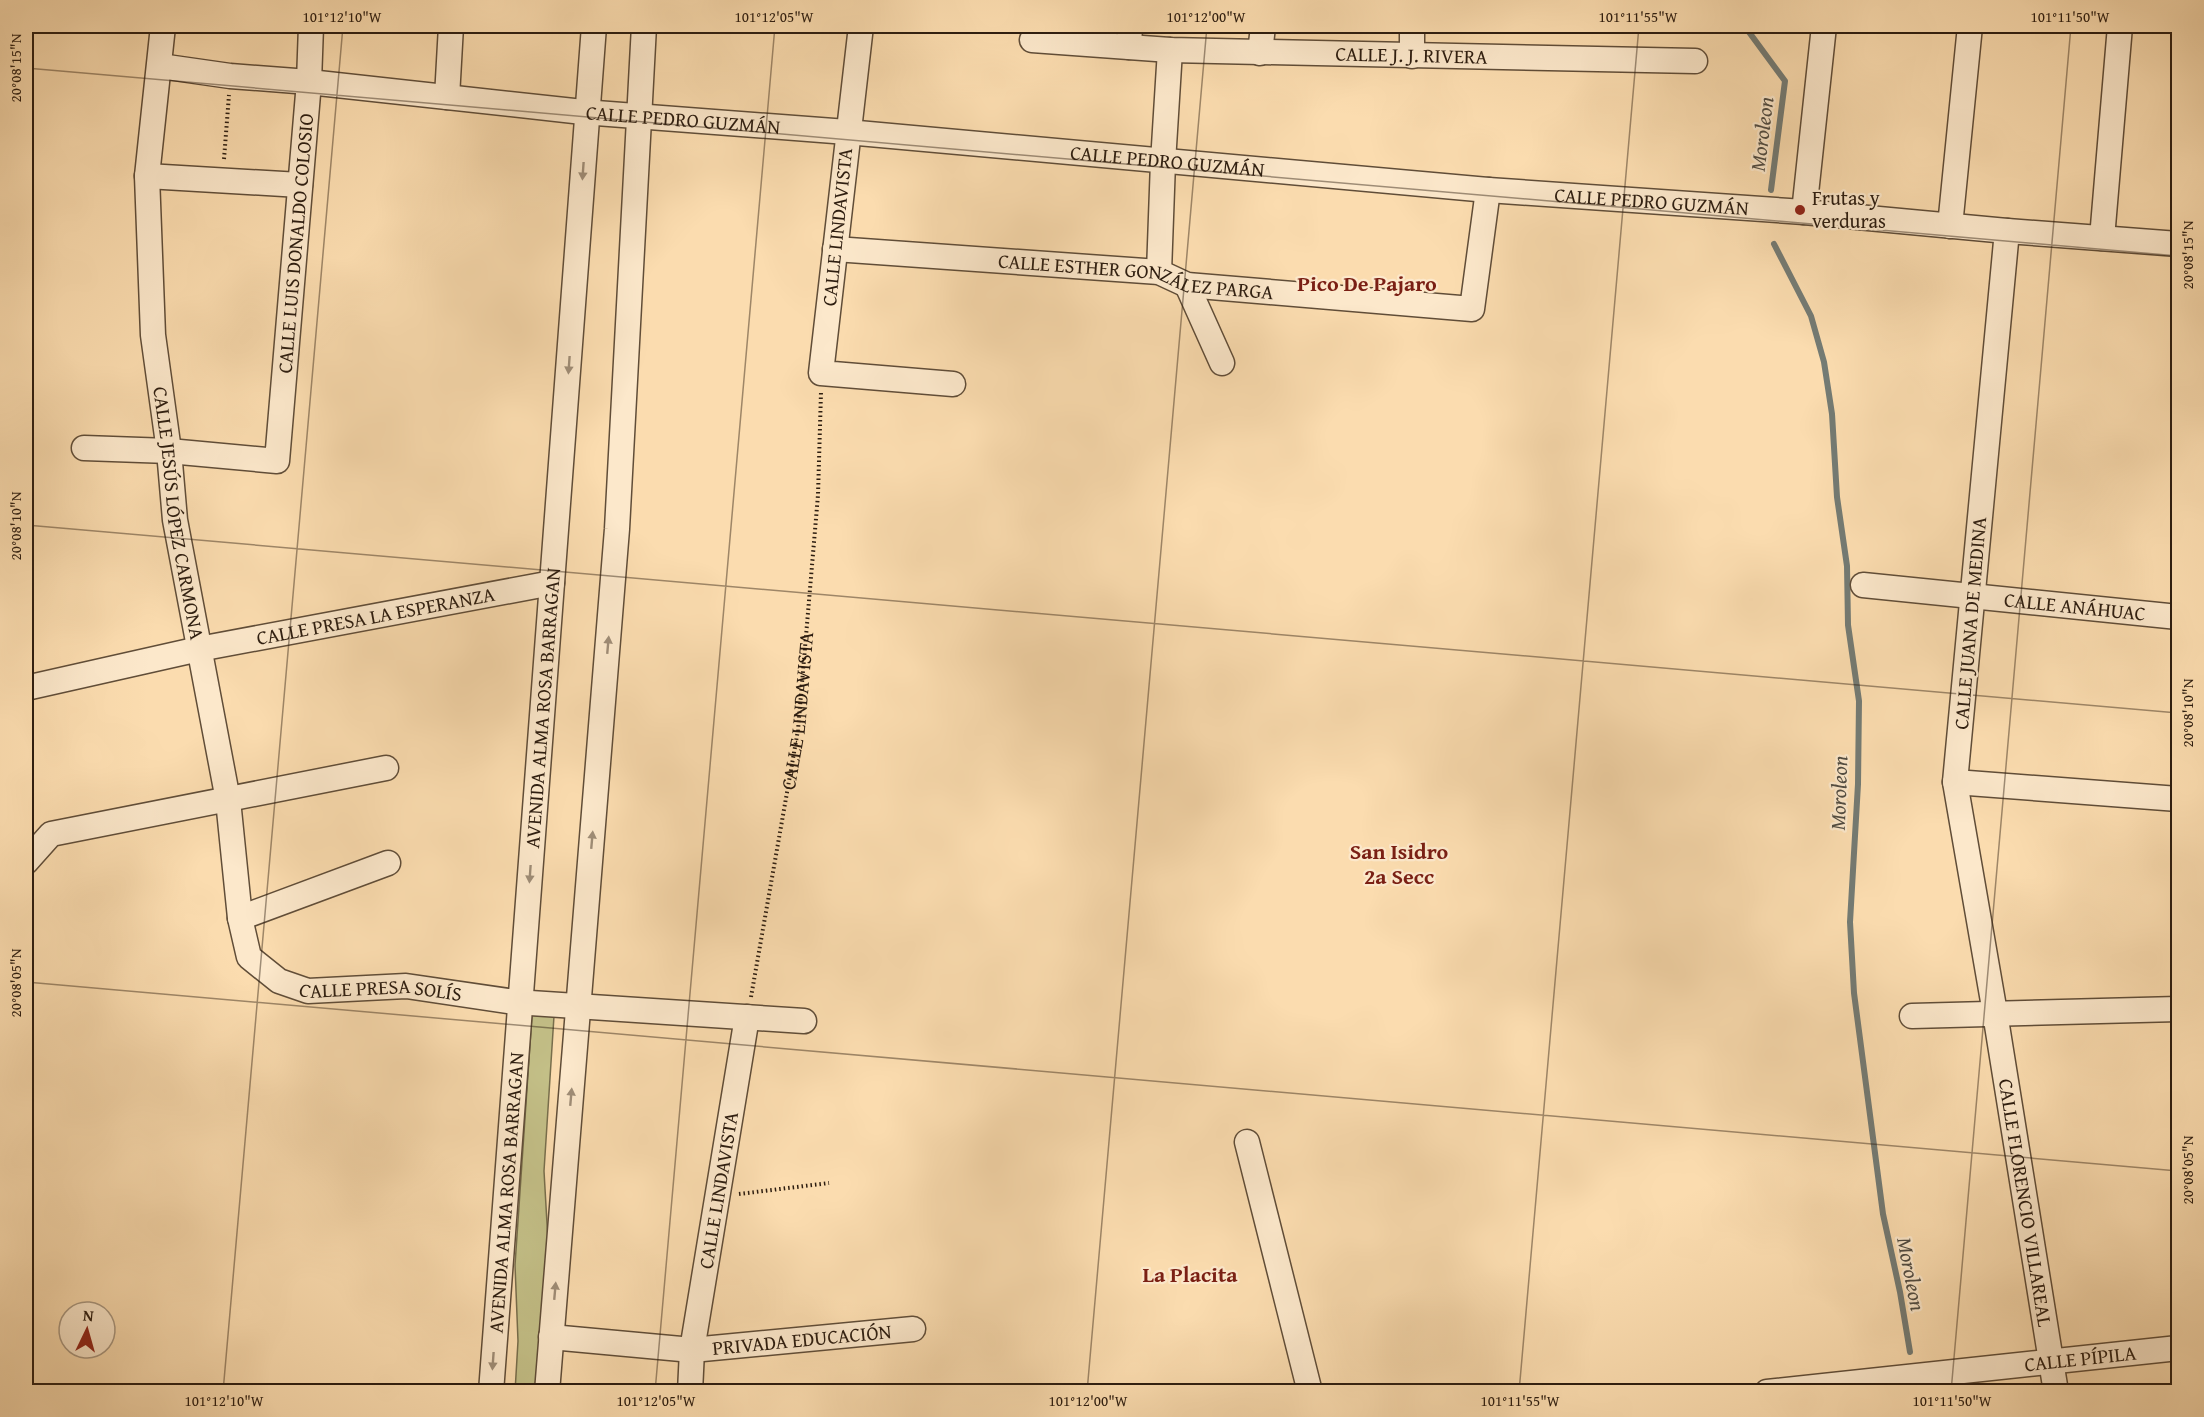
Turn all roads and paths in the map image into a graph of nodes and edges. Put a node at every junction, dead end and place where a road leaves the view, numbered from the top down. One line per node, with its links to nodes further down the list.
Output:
1 (163, 26): 18 (street, CALLE JESÚS LÓPEZ CARMONA)
2 (311, 26): 20 (street, CALLE LUIS DONALDO COLOSIO)
3 (452, 26): 21 (street)
4 (594, 26): 22 (street, AVENIDA ALMA ROSA BARRAGAN)
5 (644, 26): 23 (street)
6 (861, 26): 24 (street, CALLE LINDAVISTA)
7 (1263, 26): 15 (street)
8 (1412, 26): 16 (street)
9 (1824, 26): 30 (street)
10 (1970, 26): 31 (street)
11 (2120, 26): 33 (street)
12 (1130, 36): 13 (street, CALLE J. J. RIVERA); 14 (street, CALLE J. J. RIVERA)
13 (1032, 40)
14 (1170, 50): 15 (street, CALLE J. J. RIVERA); 25 (street)
15 (1260, 52): 16 (street, CALLE J. J. RIVERA)
16 (1412, 56): 17 (street, CALLE J. J. RIVERA)
17 (1695, 61)
18 (160, 66): 19 (street, CALLE PEDRO GUZMÁN); 26 (street, CALLE JESÚS LÓPEZ CARMONA)
19 (230, 76): 20 (street, CALLE PEDRO GUZMÁN); 27 (path)
20 (309, 82): 21 (street, CALLE PEDRO GUZMÁN); 28 (street, CALLE LUIS DONALDO COLOSIO)
21 (447, 97): 22 (street, CALLE PEDRO GUZMÁN)
22 (588, 112): 23 (street, CALLE PEDRO GUZMÁN); 43 (street, AVENIDA ALMA ROSA BARRAGAN, one-way to 43)
23 (639, 117): 24 (street, CALLE PEDRO GUZMÁN); 58 (street, one-way to 23)
24 (847, 132): 25 (street, CALLE PEDRO GUZMÁN); 35 (street, CALLE LINDAVISTA)
25 (1163, 162): 29 (street, CALLE PEDRO GUZMÁN); 36 (street)
26 (147, 176): 27 (street); 42 (street, CALLE JESÚS LÓPEZ CARMONA)
27 (222, 181): 28 (street)
28 (300, 185): 42 (street, CALLE LUIS DONALDO COLOSIO)
29 (1488, 190): 30 (street, CALLE PEDRO GUZMÁN); 37 (street, CALLE ESTHER GONZÁLEZ PARGA)
30 (1804, 212): 31 (street, CALLE PEDRO GUZMÁN)
31 (1950, 225): 32 (street, CALLE PEDRO GUZMÁN)
32 (2007, 231): 33 (street, CALLE PEDRO GUZMÁN); 45 (street, CALLE JUANA DE MEDINA)
33 (2102, 238): 34 (street, CALLE PEDRO GUZMÁN)
34 (2178, 244)
35 (835, 249): 36 (street, CALLE ESTHER GONZÁLEZ PARGA); 39 (street, CALLE LINDAVISTA)
36 (1159, 272): 37 (street, CALLE ESTHER GONZÁLEZ PARGA)
37 (1187, 285): 38 (street)
38 (1222, 363)
39 (821, 373): 40 (street); 62 (path, CALLE LINDAVISTA)
40 (953, 384)
41 (84, 448): 42 (street)
42 (169, 451): 47 (street, CALLE JESÚS LÓPEZ CARMONA)
43 (552, 583): 47 (street, CALLE PRESA LA ESPERANZA); 57 (street, AVENIDA ALMA ROSA BARRAGAN, one-way to 57)
44 (1863, 585): 45 (street, CALLE ANÁHUAC)
45 (1972, 595): 46 (street, CALLE ANÁHUAC); 50 (street, CALLE JUANA DE MEDINA)
46 (2178, 616)
47 (199, 649): 48 (street, CALLE PRESA LA ESPERANZA); 52 (street, CALLE JESÚS LÓPEZ CARMONA)
48 (26, 688)
49 (386, 768): 52 (street)
50 (1955, 782): 51 (street); 60 (street, CALLE JUANA DE MEDINA)
51 (2178, 799)
52 (228, 800): 53 (street); 55 (street, CALLE JESÚS LÓPEZ CARMONA)
53 (26, 862)
54 (388, 863): 55 (street)
55 (240, 918): 56 (street, CALLE JESÚS LÓPEZ CARMONA)
56 (249, 957): 57 (street, CALLE PRESA SOLÍS)
57 (520, 1002): 58 (street, CALLE PRESA SOLÍS); 73 (street, AVENIDA ALMA ROSA BARRAGAN, one-way to 73)
58 (578, 1007): 62 (street, CALLE PRESA SOLÍS); 68 (street, one-way to 58)
59 (2178, 1009): 60 (street)
60 (1995, 1013): 61 (street); 71 (street, CALLE FLORENCIO VILLAREAL)
61 (1912, 1016)
62 (747, 1017): 63 (street, CALLE PRESA SOLÍS); 66 (street, CALLE LINDAVISTA)
63 (804, 1021)
64 (1247, 1142): 76 (street)
65 (829, 1183): 66 (path)
66 (718, 1197): 70 (street, CALLE LINDAVISTA)
67 (913, 1329): 70 (street, PRIVADA EDUCACIÓN)
68 (551, 1337): 70 (street, PRIVADA EDUCACIÓN); 74 (street)
69 (2178, 1348): 71 (street, CALLE PÍPILA)
70 (692, 1350): 75 (street, CALLE LINDAVISTA)
71 (2051, 1362): 72 (street, CALLE PÍPILA); 78 (street, CALLE FLORENCIO VILLAREAL)
72 (1880, 1385): 77 (street, CALLE PÍPILA)
73 (491, 1392)
74 (547, 1392)
75 (690, 1392)
76 (1310, 1392)
77 (1767, 1392)
78 (2056, 1392)

